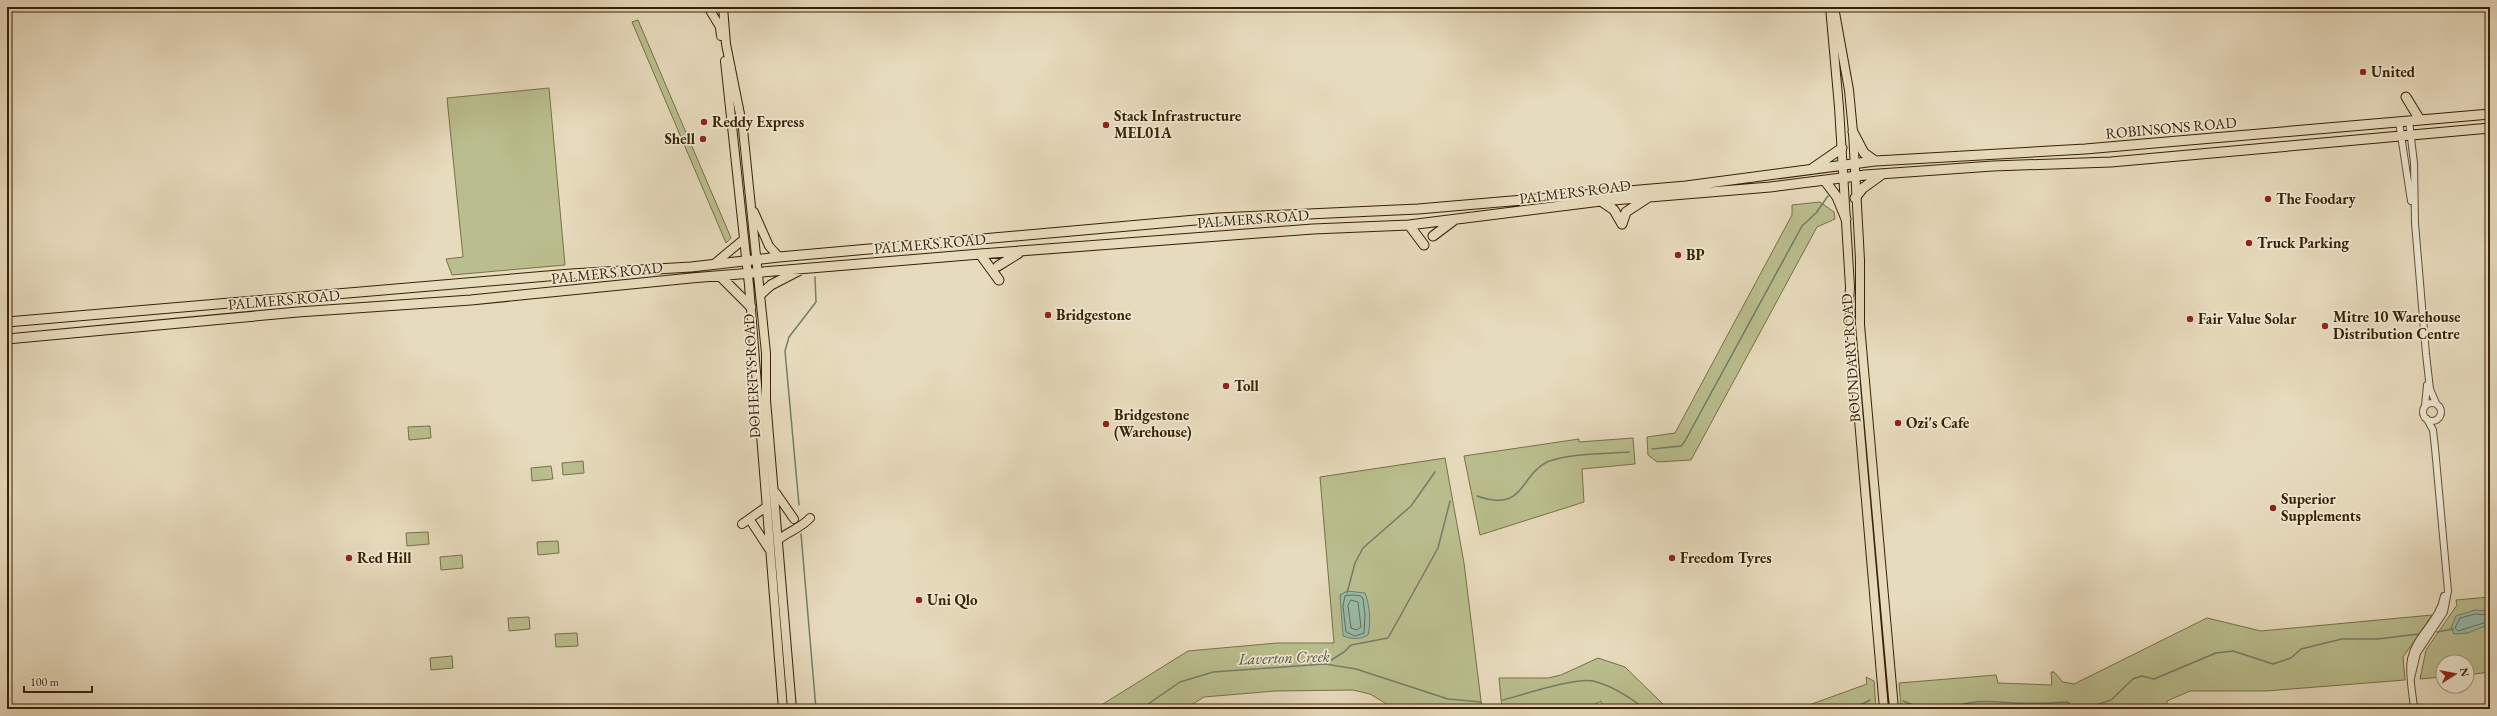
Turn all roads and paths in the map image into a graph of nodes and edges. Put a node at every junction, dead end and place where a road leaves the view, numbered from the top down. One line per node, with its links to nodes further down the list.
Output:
1 (708, 7): 8 (main road)
2 (723, 7): 6 (main road, DOHERTYS ROAD)
3 (1830, 7): 7 (main road, BOUNDARY ROAD)
4 (1834, 7): 5 (main road, BOUNDARY ROAD)
5 (1840, 34): 7 (main road); 15 (main road, BOUNDARY ROAD)
6 (726, 44): 8 (main road, DOHERTYS ROAD); 30 (main road, DOHERTYS ROAD)
7 (1834, 46): 18 (main road, BOUNDARY ROAD)
8 (725, 59): 36 (main road, DOHERTYS ROAD)
9 (2406, 97): 11 (highway)
10 (2490, 114): 11 (highway, ROBINSONS ROAD)
11 (2420, 120): 12 (highway, ROBINSONS ROAD)
12 (2409, 121): 13 (highway, ROBINSONS ROAD); 16 (street)
13 (2399, 122): 17 (street); 19 (highway, ROBINSONS ROAD)
14 (2490, 128): 16 (highway, ROBINSONS ROAD)
15 (1853, 132): 19 (highway); 20 (main road, BOUNDARY ROAD)
16 (2411, 135): 17 (highway, ROBINSONS ROAD); 33 (street)
17 (2400, 136): 23 (highway, ROBINSONS ROAD); 33 (street)
18 (1842, 148): 21 (main road, BOUNDARY ROAD); 22 (highway)
19 (1875, 161): 20 (highway, ROBINSONS ROAD)
20 (1854, 164): 21 (highway, PALMERS ROAD); 24 (main road, BOUNDARY ROAD)
21 (1843, 165): 22 (highway, PALMERS ROAD); 25 (main road, BOUNDARY ROAD)
22 (1811, 170): 40 (highway, PALMERS ROAD)
23 (1882, 174): 24 (highway, ROBINSONS ROAD); 28 (highway)
24 (1855, 177): 25 (highway, PALMERS ROAD); 28 (main road, BOUNDARY ROAD)
25 (1844, 178): 26 (highway, PALMERS ROAD); 31 (main road, BOUNDARY ROAD)
26 (1825, 181): 27 (highway, PALMERS ROAD); 31 (highway)
27 (1650, 197): 29 (highway, PALMERS ROAD); 29 (highway)
28 (1855, 198): 46 (main road, BOUNDARY ROAD)
29 (1601, 201): 32 (highway, PALMERS ROAD)
30 (750, 204): 40 (main road); 41 (main road, DOHERTYS ROAD)
31 (1846, 219): 51 (main road, BOUNDARY ROAD)
32 (1453, 221): 34 (highway, PALMERS ROAD); 35 (highway)
33 (2415, 223): 58 (street)
34 (1409, 225): 37 (highway); 38 (highway, PALMERS ROAD)
35 (1433, 236)
36 (744, 239): 42 (main road, DOHERTYS ROAD); 43 (main road)
37 (1424, 245)
38 (1024, 251): 39 (highway, PALMERS ROAD); 44 (highway)
39 (980, 254): 45 (highway, PALMERS ROAD); 50 (highway)
40 (779, 257): 41 (highway, PALMERS ROAD)
41 (757, 259): 42 (highway, PALMERS ROAD); 47 (main road, DOHERTYS ROAD)
42 (746, 260): 43 (highway, PALMERS ROAD); 48 (main road, DOHERTYS ROAD)
43 (714, 264): 53 (highway, PALMERS ROAD)
44 (998, 266)
45 (801, 269): 47 (highway, PALMERS ROAD); 52 (highway)
46 (1860, 270): 51 (main road); 64 (main road, BOUNDARY ROAD)
47 (758, 272): 48 (highway, PALMERS ROAD); 52 (main road, DOHERTYS ROAD)
48 (748, 273): 49 (highway, PALMERS ROAD); 54 (main road, DOHERTYS ROAD)
49 (720, 276): 54 (highway); 56 (highway, PALMERS ROAD)
50 (999, 280)
51 (1850, 288): 65 (main road, BOUNDARY ROAD)
52 (761, 294): 68 (main road, DOHERTYS ROAD)
53 (179, 308): 55 (highway, PALMERS ROAD); 56 (highway)
54 (751, 308): 69 (main road, DOHERTYS ROAD)
55 (7, 322)
56 (178, 322): 57 (highway, PALMERS ROAD)
57 (7, 339)
58 (2429, 378): 59 (street); 60 (street)
59 (2436, 403): 60 (street); 61 (street)
60 (2425, 406): 62 (street)
61 (2438, 418): 62 (street); 63 (street)
62 (2427, 419): 63 (street)
63 (2435, 448): 82 (street)
64 (1871, 449): 65 (main road); 66 (main road, BOUNDARY ROAD)
65 (1862, 450): 67 (main road, BOUNDARY ROAD)
66 (1872, 458): 67 (main road); 74 (main road, BOUNDARY ROAD)
67 (1862, 459): 76 (main road, BOUNDARY ROAD)
68 (774, 490): 71 (main road); 75 (main road, DOHERTYS ROAD)
69 (766, 507): 73 (main road); 77 (main road, DOHERTYS ROAD)
70 (810, 518): 75 (main road)
71 (794, 519)
72 (752, 523): 77 (main road)
73 (742, 524)
74 (1878, 529): 76 (main road); 81 (main road, BOUNDARY ROAD)
75 (778, 540): 79 (main road, DOHERTYS ROAD)
76 (1870, 541): 80 (main road, BOUNDARY ROAD)
77 (769, 549): 78 (main road, DOHERTYS ROAD)
78 (783, 709)
79 (792, 709)
80 (1884, 709)
81 (1894, 709)
82 (2414, 709)

